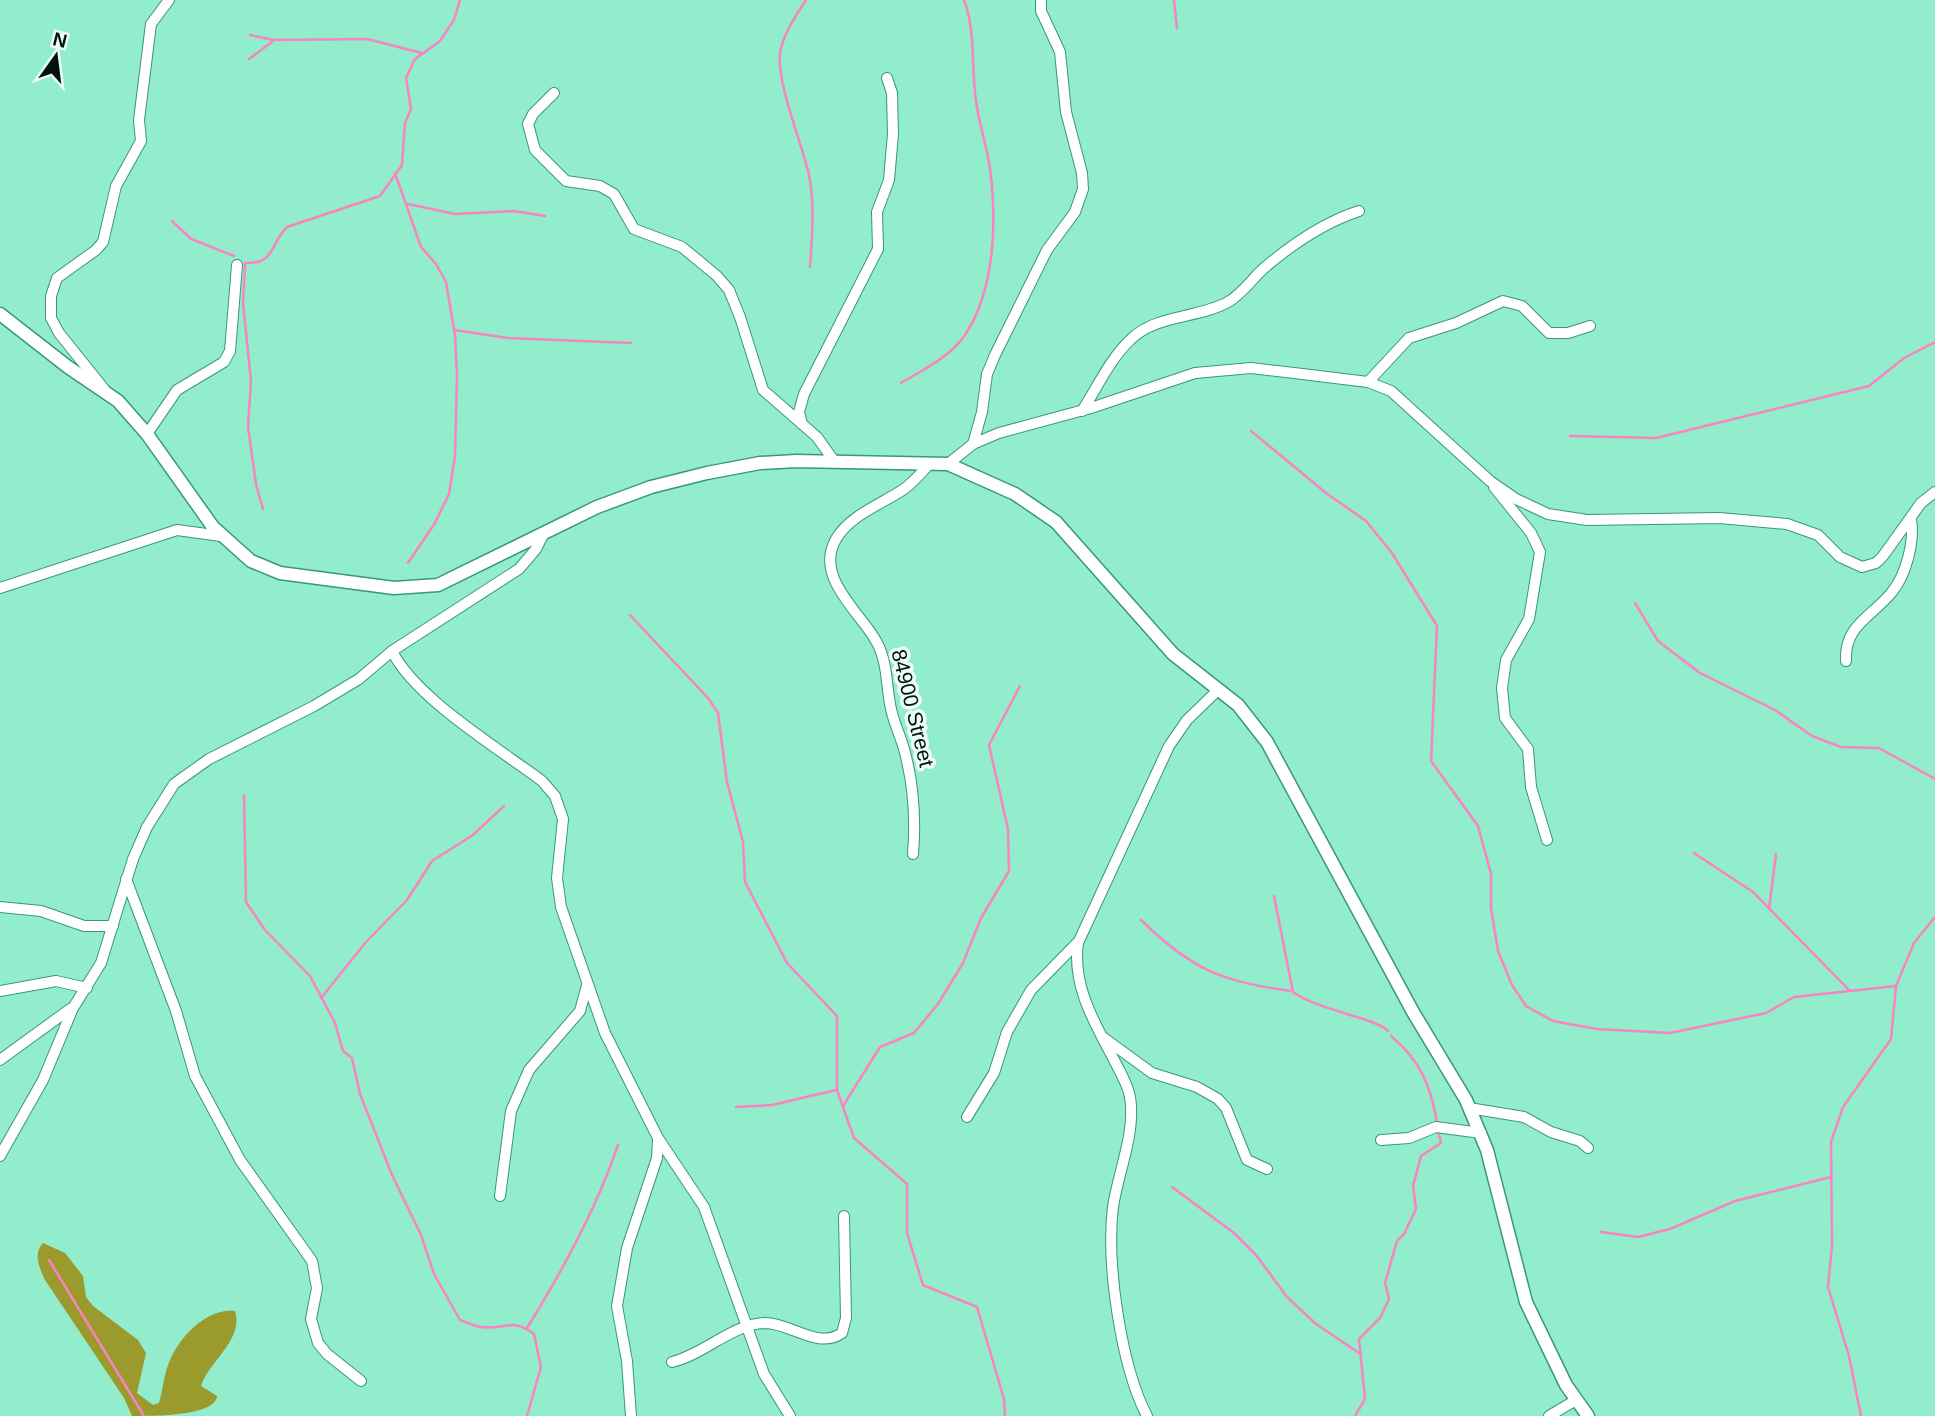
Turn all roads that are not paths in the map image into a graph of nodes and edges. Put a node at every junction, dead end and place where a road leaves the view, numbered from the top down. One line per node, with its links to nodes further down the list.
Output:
1 (169, 0): 10 (street)
2 (1041, 0): 14 (street)
3 (887, 78): 12 (street)
4 (554, 93): 12 (street)
5 (1359, 211): 11 (street)
6 (237, 265): 13 (street)
7 (0, 314): 10 (street)
8 (1590, 326): 9 (street)
9 (1368, 382): 11 (street); 18 (street)
10 (104, 389): 13 (street)
11 (1082, 411): 14 (street)
12 (802, 424): 15 (street)
13 (147, 434): 22 (street)
14 (973, 444): 17 (street)
15 (834, 461): 16 (street); 21 (street)
16 (930, 463): 17 (street); 28 (street, 84900 Street)
17 (948, 464): 26 (street)
18 (1490, 481): 20 (street); 27 (street)
19 (1935, 492): 20 (street)
20 (1912, 519): 25 (street)
21 (544, 533): 22 (street); 24 (street)
22 (221, 536): 23 (street)
23 (0, 588)
24 (392, 651): 29 (street); 33 (street)
25 (1846, 661)
26 (1217, 691): 32 (street); 39 (street)
27 (1548, 840)
28 (913, 854)
29 (126, 879): 31 (street); 51 (street)
30 (0, 907): 31 (street)
31 (113, 926): 34 (street)
32 (1078, 943): 37 (street); 40 (street)
33 (587, 981): 42 (street); 47 (street)
34 (87, 988): 35 (street); 36 (street)
35 (0, 991)
36 (73, 1008): 38 (street); 45 (street)
37 (1101, 1035): 46 (street); 55 (street)
38 (0, 1060)
39 (1469, 1108): 41 (street); 44 (street)
40 (967, 1118)
41 (1481, 1133): 43 (street); 52 (street)
42 (658, 1138): 49 (street); 53 (street)
43 (1381, 1140)
44 (1588, 1148)
45 (0, 1156)
46 (1267, 1169)
47 (500, 1196)
48 (844, 1216): 49 (street)
49 (748, 1324): 50 (street); 54 (street)
50 (672, 1362)
51 (361, 1381)
52 (1576, 1400): 56 (street); 57 (street)
53 (631, 1416)
54 (790, 1416)
55 (1147, 1416)
56 (1549, 1416)
57 (1588, 1416)

